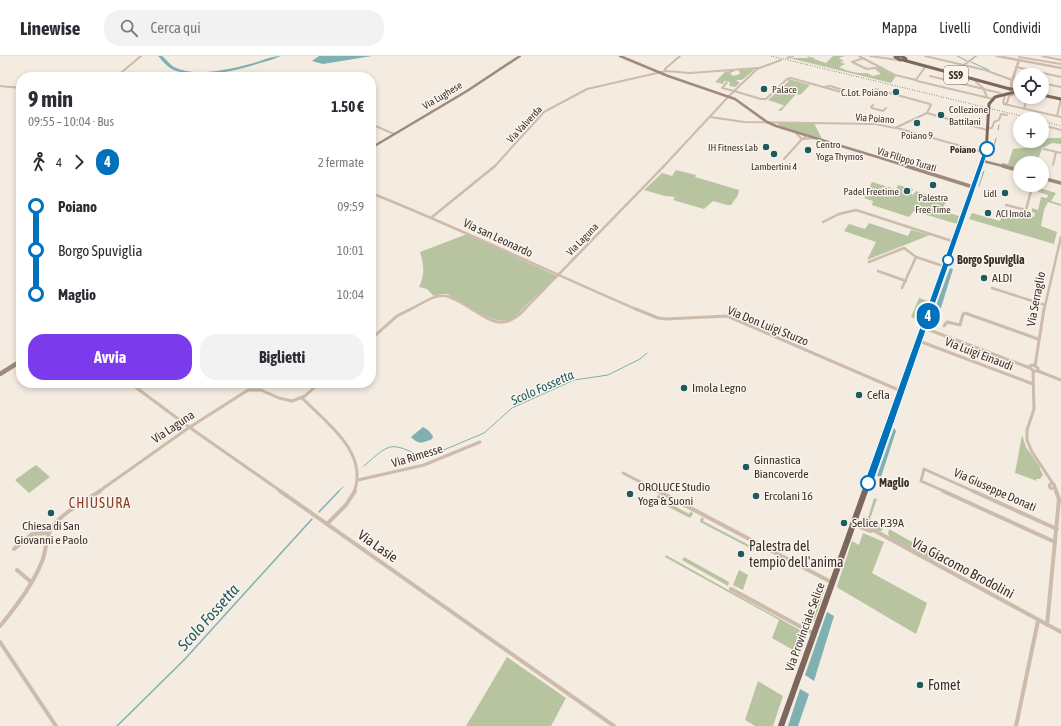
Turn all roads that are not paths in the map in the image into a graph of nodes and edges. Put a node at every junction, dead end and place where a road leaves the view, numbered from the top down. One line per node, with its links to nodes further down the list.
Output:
1 (140, 56): 30 (street)
2 (520, 56): 76 (main road, Via Lughese)
3 (620, 56): 31 (main road, Via Filippo Turati)
4 (680, 56): 29 (street)
5 (793, 56): 15 (street)
6 (859, 56): 16 (street)
7 (870, 56): 13 (street)
8 (902, 56): 13 (main road); 19 (main road)
9 (925, 56): 23 (street)
10 (976, 56): 23 (street)
11 (997, 56): 14 (street)
12 (1042, 56): 17 (street)
13 (897, 57): 19 (main road)
14 (1019, 57): 21 (street); 26 (street); 28 (street)
15 (787, 58)
16 (864, 58): 24 (street); 24 (street)
17 (1054, 59): 20 (street); 21 (street)
18 (781, 60): 27 (street, Via Laguna)
19 (905, 60): 25 (main road, SS9); 45 (main road, SS9)
20 (1061, 60)
21 (1055, 63): 22 (street)
22 (1061, 64)
23 (964, 65): 34 (street)
24 (881, 67): 25 (street)
25 (925, 67): 46 (main road, SS9)
26 (1016, 67): 33 (street)
27 (758, 68): 29 (street, Via Valverda); 48 (street, Via Laguna)
28 (1061, 68)
29 (666, 71): 31 (street, Via Valverda)
30 (122, 72)
31 (660, 73): 53 (main road, Via Filippo Turati); 93 (street, Via Valverda)
32 (930, 76): 43 (street)
33 (1061, 77)
34 (1013, 79): 47 (street)
35 (917, 81): 55 (street)
36 (727, 82): 48 (street)
37 (976, 82): 43 (street)
38 (1049, 84): 41 (street)
39 (0, 86): 42 (street)
40 (827, 87): 40 (street); 48 (street)
41 (1061, 87)
42 (16, 88)
43 (983, 88): 51 (street); 55 (street)
44 (875, 89): 63 (street)
45 (1013, 89)
46 (1013, 89)
47 (1013, 89)
48 (734, 91): 53 (street, Via Laguna)
49 (1013, 91): 52 (main road)
50 (1013, 92): 58 (street)
51 (1000, 93)
52 (1005, 94): 56 (main road); 58 (street)
53 (729, 96): 66 (street, Via Laguna); 68 (main road, Via Filippo Turati)
54 (1049, 96): 57 (main road)
55 (987, 97): 56 (street)
56 (993, 99): 74 (main road, Via Provinciale Selice)
57 (1061, 99): 65 (street)
58 (1004, 104): 62 (street)
59 (1026, 104): 62 (street)
60 (873, 105): 61 (street)
61 (886, 108)
62 (1024, 109): 65 (street)
63 (926, 113): 73 (street, Via Poiano); 74 (street)
64 (1007, 115): 74 (street)
65 (1057, 116): 67 (street)
66 (710, 117): 68 (street, Via Poiano); 101 (street, Via Laguna)
67 (1061, 117)
68 (767, 122): 69 (street, Via Poiano); 71 (main road, Via Filippo Turati)
69 (780, 122): 71 (street); 73 (street, Via Poiano)
70 (376, 126): 76 (street)
71 (776, 126): 77 (main road, Via Filippo Turati)
72 (1049, 127): 75 (street)
73 (895, 128): 81 (street)
74 (987, 129): 81 (main road, Via Provinciale Selice)
75 (1061, 130)
76 (394, 134): 78 (main road, Via Lughese)
77 (803, 138): 83 (street); 89 (main road, Via Filippo Turati)
78 (376, 145)
79 (1044, 149): 80 (street)
80 (1056, 152): 82 (street); 85 (street)
81 (986, 153): 84 (main road, Via Provinciale Selice)
82 (1061, 153)
83 (784, 159)
84 (983, 161): 86 (main road); 89 (main road, Via Provinciale Selice)
85 (1053, 165)
86 (1013, 169)
87 (1049, 180): 88 (main road)
88 (1061, 183)
89 (973, 187): 96 (main road, Via Provinciale Selice)
90 (1031, 192): 92 (street)
91 (376, 195): 93 (street)
92 (1006, 205)
93 (432, 217): 101 (street, Via san Leonardo)
94 (823, 222): 96 (street)
95 (1061, 237): 105 (street, Via Serraglio)
96 (955, 242): 99 (main road, Via Provinciale Selice)
97 (916, 257): 98 (street); 99 (street); 102 (street)
98 (869, 262)
99 (946, 267): 107 (main road, Via Provinciale Selice)
100 (878, 271): 102 (street)
101 (557, 275): 108 (street, Via Laguna); 120 (street, Via Don Luigi Sturzo)
102 (906, 281): 103 (street)
103 (902, 288)
104 (992, 288): 105 (street)
105 (1045, 305): 109 (street, Via Serraglio)
106 (944, 326): 109 (street)
107 (924, 328): 110 (main road, Via Provinciale Selice); 113 (street)
108 (376, 335)
109 (1038, 339): 112 (street, Via Serraglio)
110 (919, 341): 117 (street, Via Luigi Einaudi); 120 (main road, Via Provinciale Selice)
111 (16, 364): 115 (main road)
112 (1035, 366): 113 (street); 114 (street)
113 (1031, 369): 114 (street); 117 (street)
114 (1038, 371): 116 (street)
115 (0, 374)
116 (1061, 380)
117 (1033, 384): 128 (street)
118 (137, 388): 122 (street, Via Lasie)
119 (313, 388): 121 (street)
120 (901, 392): 126 (main road, Via Provinciale Selice)
121 (302, 398): 122 (street, Via Laguna); 125 (street)
122 (189, 427): 127 (street, Via Lasie); 129 (street, Via Laguna)
123 (480, 442): 125 (street, Via Rimesse)
124 (623, 473): 134 (street)
125 (358, 480): 127 (street)
126 (854, 522): 134 (main road, Via Provinciale Selice); 136 (street, Via Giacomo Brodolini)
127 (326, 524): 143 (street, Via Lasie)
128 (1056, 529): 130 (street); 130 (street, Via Giuseppe Donati)
129 (48, 533): 131 (street); 133 (street)
130 (1055, 542): 137 (street)
131 (14, 549)
132 (17, 570): 133 (street)
133 (30, 581): 138 (street)
134 (833, 583): 140 (main road, Via Provinciale Selice)
135 (731, 589): 140 (street)
136 (1038, 621): 137 (street, Via Giacomo Brodolini); 145 (street)
137 (1047, 625): 139 (street, Via Giacomo Brodolini)
138 (0, 626)
139 (1061, 632)
140 (814, 634): 144 (main road, Via Provinciale Selice)
141 (0, 642): 142 (street)
142 (56, 726)
143 (614, 726)
144 (781, 726)
145 (1016, 726)

